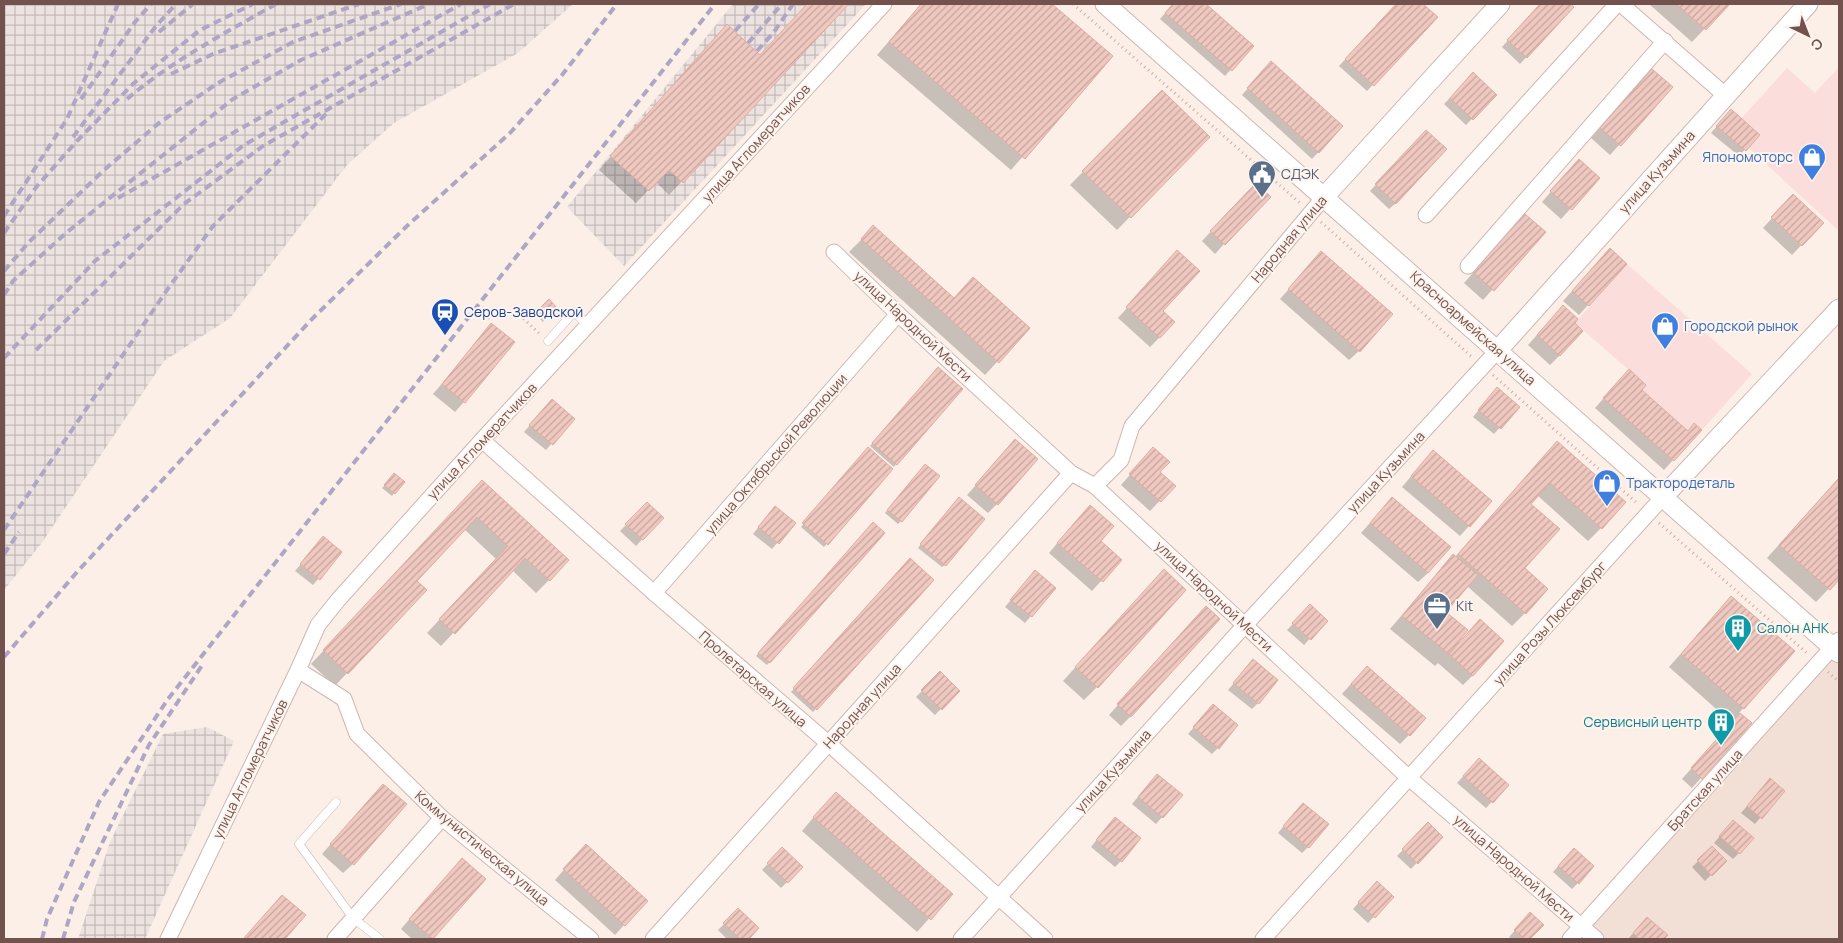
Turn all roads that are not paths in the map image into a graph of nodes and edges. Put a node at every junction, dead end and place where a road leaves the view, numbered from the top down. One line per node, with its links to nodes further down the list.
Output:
1 (884, 4): 15 (street, улица Агломератчиков)
2 (1105, 4): 9 (street, Красноармейская улица)
3 (1500, 4): 9 (street, Народная улица)
4 (1617, 4): 10 (street)
5 (1621, 4): 7 (street)
6 (1808, 4): 8 (street, улица Кузьмина)
7 (1665, 41): 8 (street); 12 (street)
8 (1725, 95): 17 (street, улица Кузьмина)
9 (1325, 196): 17 (street, Красноармейская улица); 20 (street, Народная улица)
10 (1426, 215)
11 (834, 252): 14 (street, улица Народной Мести)
12 (1468, 266)
13 (1839, 308): 21 (street, улица Розы Люксембург)
14 (898, 314): 19 (street, улица Народной Мести); 22 (street, улица Октябрьской Революции)
15 (589, 326): 16 (lane); 18 (street, улица Агломератчиков)
16 (548, 341)
17 (1498, 350): 21 (street, Красноармейская улица); 23 (street, улица Кузьмина)
18 (482, 440): 22 (street, Пролетарская улица); 25 (street, улица Агломератчиков)
19 (1071, 473): 20 (street, улица Народной Мести); 26 (street, Народная улица)
20 (1095, 486): 23 (street, улица Народной Мести)
21 (1663, 496): 24 (street, Красноармейская улица); 27 (street, улица Розы Люксембург)
22 (654, 594): 26 (street, Пролетарская улица)
23 (1245, 625): 27 (street, улица Народной Мести); 30 (street, улица Кузьмина)
24 (1837, 647): 32 (street, Братская улица)
25 (298, 670): 29 (street, Коммунистическая улица); 33 (street, улица Агломератчиков)
26 (828, 743): 30 (street, Пролетарская улица); 37 (street, Народная улица)
27 (1409, 778): 32 (street, улица Народной Мести); 40 (street, улица Розы Люксембург)
28 (336, 802): 31 (lane)
29 (442, 818): 31 (street); 36 (street, Коммунистическая улица)
30 (998, 898): 38 (street, улица Кузьмина); 39 (street, Пролетарская улица)
31 (354, 918): 34 (street); 35 (lane)
32 (1582, 926): 41 (street, Братская улица); 42 (street, улица Народной Мести)
33 (168, 939)
34 (334, 939)
35 (380, 939)
36 (591, 939)
37 (653, 939)
38 (961, 939)
39 (1045, 939)
40 (1263, 939)
41 (1570, 939)
42 (1596, 939)

